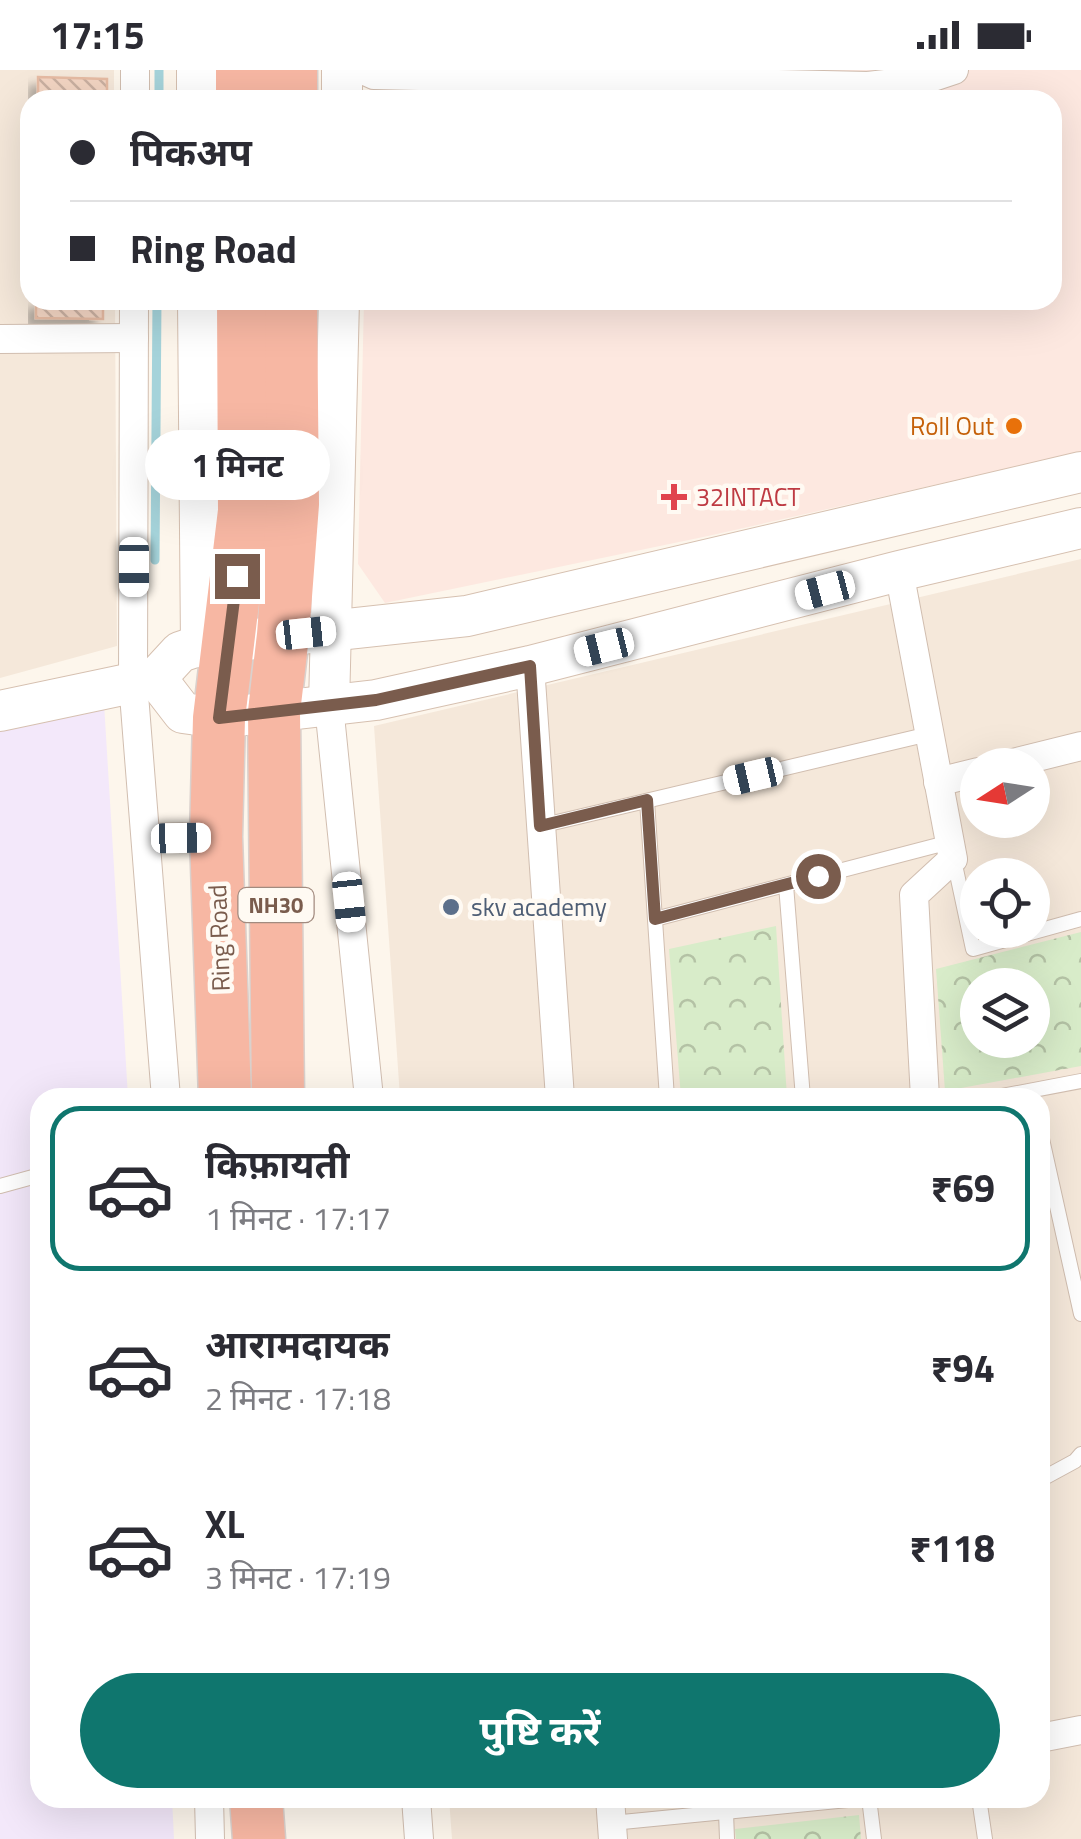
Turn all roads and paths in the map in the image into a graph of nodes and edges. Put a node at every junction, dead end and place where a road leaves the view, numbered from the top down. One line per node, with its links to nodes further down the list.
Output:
1 (364, 70): 3 (street)
2 (954, 70): 3 (street)
3 (660, 76)
4 (134, 310): 10 (street)
5 (198, 310): 15 (street)
6 (243, 310): 15 (highway, Ring Road / NH30)
7 (292, 310): 14 (highway, NH30)
8 (338, 310): 14 (street)
9 (0, 338): 10 (street)
10 (134, 338): 17 (street)
11 (1081, 472): 14 (street)
12 (1081, 528): 13 (street)
13 (898, 571): 16 (street); 22 (street)
14 (306, 633): 15 (street); 18 (street); 20 (highway, NH30)
15 (215, 643): 17 (street); 21 (highway, Ring Road / NH30)
16 (530, 666): 18 (street); 28 (street)
17 (145, 680): 19 (street); 21 (street); 30 (street)
18 (329, 706): 20 (street); 39 (street)
19 (0, 710)
20 (274, 712): 21 (street); 38 (highway, NH30)
21 (219, 718): 29 (highway, Ring Road / NH30)
22 (929, 734): 26 (street); 27 (lane)
23 (1081, 746): 24 (street)
24 (1050, 754)
25 (960, 776): 26 (street)
26 (938, 782): 31 (street)
27 (647, 800): 28 (lane); 33 (lane)
28 (540, 826): 40 (street)
29 (216, 837): 30 (street); 37 (highway, Ring Road / NH30)
30 (147, 838): 36 (street)
31 (952, 851): 32 (lane); 34 (lane); 43 (street)
32 (786, 885): 33 (lane); 42 (lane)
33 (655, 919): 41 (lane)
34 (1081, 919)
35 (1081, 1081): 44 (lane)
36 (165, 1088)
37 (225, 1088)
38 (278, 1088)
39 (368, 1088)
40 (559, 1088)
41 (666, 1088)
42 (802, 1088)
43 (924, 1088)
44 (1050, 1089)
45 (1050, 1175): 48 (lane)
46 (30, 1178): 47 (lane)
47 (0, 1186)
48 (1081, 1314)
49 (1081, 1454): 50 (lane)
50 (1050, 1475)
51 (1081, 1730): 52 (street)
52 (1050, 1736)
53 (210, 1808): 62 (street)
54 (257, 1808): 63 (highway)
55 (290, 1808): 64 (highway)
56 (417, 1808): 65 (street)
57 (767, 1808): 60 (lane)
58 (870, 1808): 67 (lane)
59 (980, 1808): 68 (lane)
60 (726, 1812): 61 (lane); 66 (lane)
61 (612, 1820)
62 (210, 1839)
63 (259, 1839)
64 (292, 1839)
65 (419, 1839)
66 (727, 1839)
67 (874, 1839)
68 (985, 1839)

